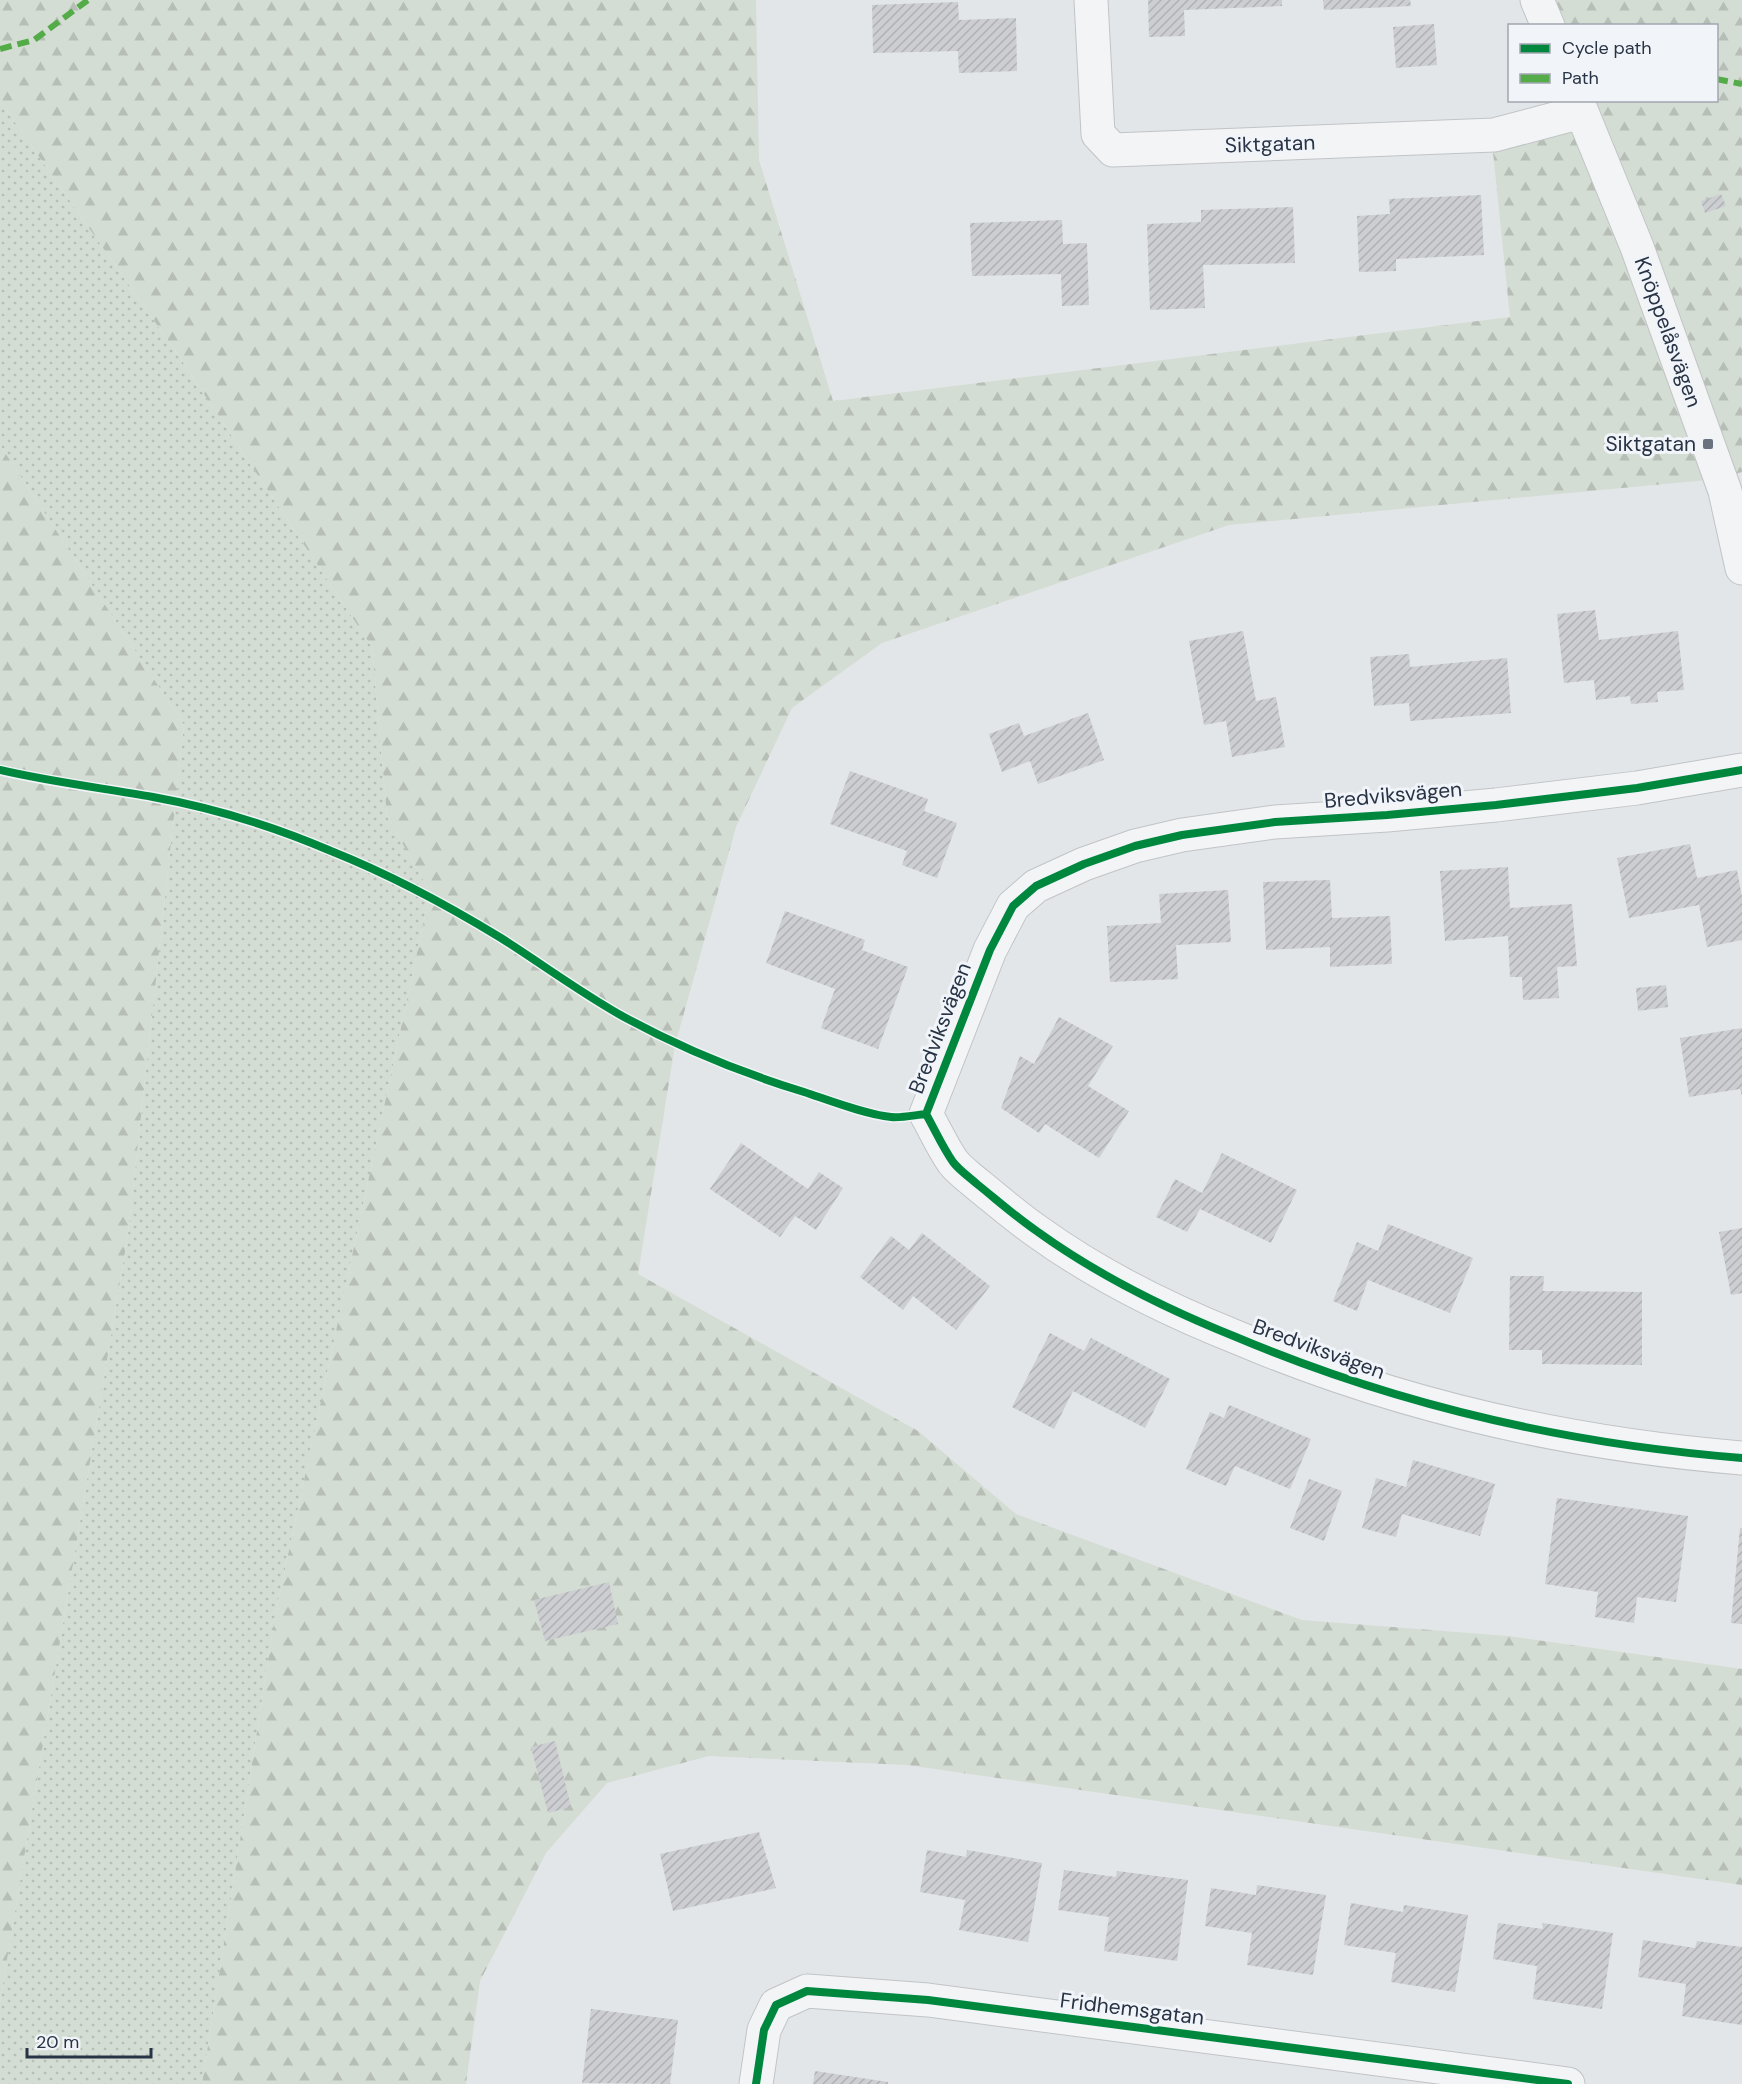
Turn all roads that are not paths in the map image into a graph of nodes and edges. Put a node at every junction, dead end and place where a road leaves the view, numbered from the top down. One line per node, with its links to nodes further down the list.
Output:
1 (1091, 0): 4 (street, Siktgatan)
2 (1536, 0): 3 (street)
3 (1547, 24)
4 (1579, 106): 5 (street, Knöppelåsvägen)
5 (1742, 568)
6 (1742, 770): 7 (street, Bredviksvägen)
7 (1742, 1458)
8 (756, 2084): 9 (street, Fridhemsgatan)
9 (1568, 2084)

